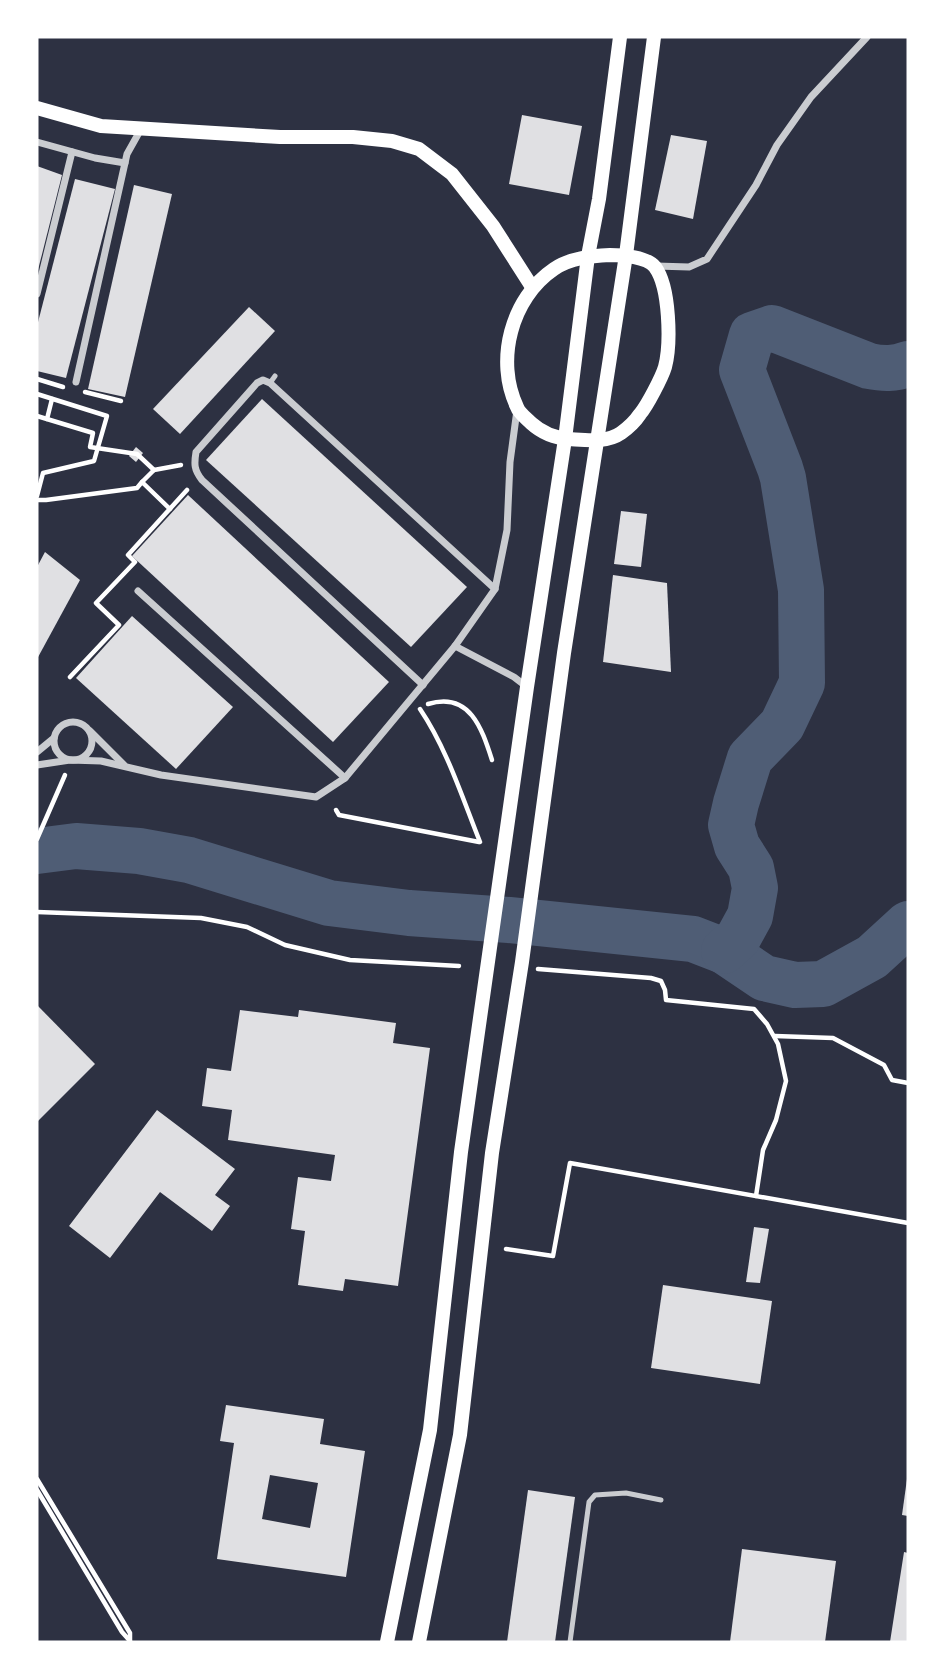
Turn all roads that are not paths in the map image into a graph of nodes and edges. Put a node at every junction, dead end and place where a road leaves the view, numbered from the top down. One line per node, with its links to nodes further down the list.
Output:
1 (620, 37): 10 (main road)
2 (653, 37): 9 (main road)
3 (867, 37): 11 (street)
4 (37, 108): 5 (main road)
5 (141, 128): 8 (street); 12 (main road)
6 (37, 142): 7 (street)
7 (72, 152): 8 (street); 13 (street)
8 (125, 163): 14 (street)
9 (626, 255): 10 (main road); 11 (main road); 17 (main road)
10 (588, 256): 12 (main road); 16 (main road)
11 (654, 266): 17 (main road)
12 (532, 287): 15 (main road)
13 (37, 294)
14 (75, 386)
15 (517, 410): 16 (main road); 22 (street)
16 (565, 439): 17 (main road); 26 (main road)
17 (596, 440): 36 (main road)
18 (388, 479): 19 (lane)
19 (382, 486): 21 (street); 25 (street)
20 (427, 514): 21 (lane)
21 (421, 521): 22 (street)
22 (495, 589): 24 (street)
23 (138, 591): 33 (street)
24 (455, 646): 25 (street); 26 (street)
25 (423, 685): 33 (street)
26 (527, 687): 35 (main road)
27 (87, 728): 28 (street); 30 (street); 32 (street)
28 (54, 738): 29 (street); 30 (street)
29 (37, 752)
30 (70, 760): 31 (street); 32 (street)
31 (37, 765)
32 (124, 766): 33 (street)
33 (345, 778)
34 (661, 1500): 37 (lane)
35 (387, 1642)
36 (419, 1642)
37 (570, 1642)

